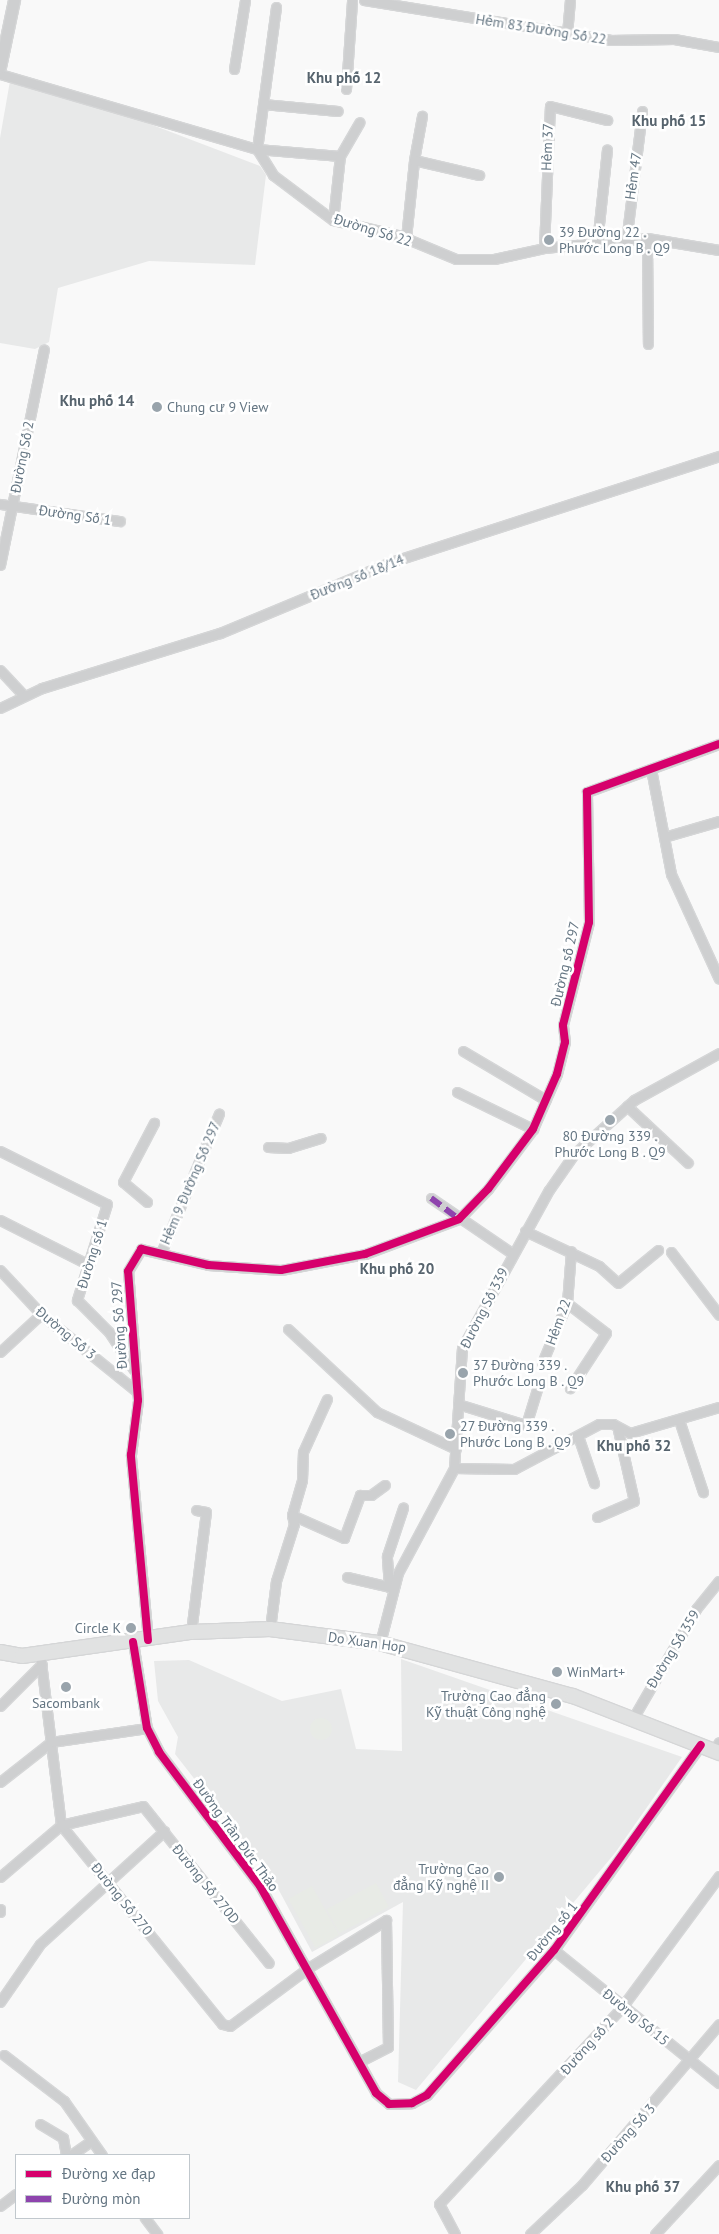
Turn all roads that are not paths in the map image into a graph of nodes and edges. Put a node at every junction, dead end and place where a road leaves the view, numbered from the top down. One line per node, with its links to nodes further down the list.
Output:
1 (14, 0): 9 (street)
2 (246, 0): 10 (street)
3 (352, 0): 12 (street)
4 (364, 0): 7 (street, Hẻm 83 Đường Số 22)
5 (570, 0): 7 (street)
6 (276, 7): 13 (street)
7 (567, 34): 8 (street, Hẻm 83 Đường Số 22)
8 (719, 47)
9 (0, 67)
10 (234, 69)
11 (0, 74): 19 (street)
12 (346, 89)
13 (263, 104): 14 (street); 19 (street)
14 (338, 111)
15 (642, 111): 27 (street, Hẻm 47)
16 (422, 116): 22 (street)
17 (607, 120): 29 (street, Hẻm 37)
18 (360, 122): 21 (street)
19 (257, 149): 21 (street); 24 (street, Đường Số 22)
20 (607, 150): 28 (street)
21 (340, 156): 24 (street)
22 (414, 160): 23 (street); 25 (street)
23 (479, 175)
24 (333, 220): 25 (street, Đường Số 22)
25 (406, 238): 29 (street, Đường Số 22)
26 (646, 238): 27 (street, Đường Số 22); 30 (street, Đường Số 22); 31 (street)
27 (626, 242): 28 (street, Đường Số 22)
28 (597, 244): 29 (street, Đường Số 22)
29 (544, 248)
30 (719, 250)
31 (648, 344)
32 (44, 349): 35 (street, Đường Số 2)
33 (719, 456): 39 (street, Đường số 18/14)
34 (0, 504): 35 (street, Đường Số 1)
35 (12, 506): 36 (street, Đường Số 1); 37 (street, Đường Số 2)
36 (120, 521)
37 (0, 565)
38 (0, 670): 39 (street)
39 (23, 695): 40 (street, Đường số 18/14)
40 (0, 708)
41 (719, 744): 42 (street, Đường số 297)
42 (651, 769): 44 (street); 49 (street, Đường số 297)
43 (719, 821): 44 (street)
44 (664, 837): 45 (street)
45 (719, 980)
46 (463, 1051): 49 (street)
47 (719, 1053): 50 (street, Đường Số 339)
48 (457, 1092): 53 (street)
49 (546, 1100): 53 (street, Đường số 297)
50 (627, 1106): 57 (street); 62 (street, Đường Số 339)
51 (219, 1114): 66 (street, Hẻm 9 Đường Số 297)
52 (154, 1123): 59 (street)
53 (534, 1129): 60 (street, Đường số 297)
54 (320, 1138): 55 (street)
55 (268, 1147)
56 (0, 1151): 68 (street, Đường số 1)
57 (688, 1163)
58 (431, 1198): 60 (street)
59 (147, 1202)
60 (459, 1219): 66 (street, Đường Số 297); 67 (street)
61 (0, 1220): 68 (street)
62 (525, 1231): 64 (street); 67 (street, Đường Số 339)
63 (658, 1250): 64 (street)
64 (571, 1251): 70 (street, Hẻm 22)
65 (670, 1252): 71 (street)
66 (161, 1253): 76 (street, Đường Số 297)
67 (512, 1254): 81 (street, Đường Số 339)
68 (89, 1265): 76 (street, Đường số 1)
69 (0, 1270): 72 (street, Đường Số 3)
70 (567, 1303): 75 (street, Hẻm 22); 78 (street)
71 (718, 1309)
72 (41, 1314): 74 (street); 79 (street, Đường Số 3)
73 (288, 1329): 86 (street)
74 (0, 1352)
75 (542, 1363)
76 (136, 1371): 79 (street, Đường Số 297)
77 (538, 1386): 81 (street)
78 (570, 1388)
79 (136, 1391): 100 (street, Đường Số 297)
80 (326, 1399): 93 (street)
81 (458, 1404): 86 (street, Đường Số 339)
82 (719, 1407): 83 (street)
83 (679, 1420): 84 (street); 90 (street)
84 (618, 1430): 85 (street); 94 (street)
85 (578, 1436): 87 (street); 88 (street)
86 (456, 1449): 87 (street, Đường Số 339)
87 (454, 1468): 97 (street, Đường Số 339)
88 (594, 1483)
89 (385, 1484): 93 (street)
90 (703, 1492)
91 (403, 1508): 97 (street)
92 (196, 1510): 99 (street)
93 (292, 1515): 98 (street)
94 (597, 1517)
95 (347, 1577): 97 (street)
96 (719, 1581): 106 (street, Đường Số 359)
97 (392, 1588): 102 (street, Đường Số 339)
98 (270, 1629): 99 (main road, Do Xuan Hop); 102 (main road, Do Xuan Hop)
99 (191, 1632): 100 (main road, Do Xuan Hop)
100 (148, 1640): 101 (main road, Do Xuan Hop)
101 (133, 1642): 104 (main road, Do Xuan Hop); 107 (street, Đường Trần Đức Thảo)
102 (380, 1643): 106 (main road, Do Xuan Hop)
103 (0, 1652): 104 (main road, Do Xuan Hop)
104 (41, 1659): 105 (street); 108 (street)
105 (0, 1706)
106 (632, 1720): 109 (main road, Do Xuan Hop)
107 (147, 1728): 108 (street); 119 (street, Đường Trần Đức Thảo)
108 (51, 1742): 111 (street); 112 (street)
109 (701, 1745): 110 (main road, Do Xuan Hop); 117 (street, Đường số 1)
110 (717, 1749)
111 (0, 1782)
112 (61, 1824): 113 (street, Đường Số 270D); 115 (street); 116 (street, Đường Số 270)
113 (164, 1831): 116 (street); 118 (street, Đường Số 270D)
114 (719, 1876): 121 (street, Đường số 2)
115 (0, 1877)
116 (107, 1879): 119 (street, Đường Số 270); 120 (street)
117 (554, 1950): 121 (street, Đường Số 15); 127 (street, Đường số 1)
118 (269, 1963)
119 (308, 1968): 125 (street, Đường Trần Đức Thảo); 125 (street)
120 (0, 2002)
121 (622, 2007): 124 (street, Đường Số 15); 138 (street, Đường số 2)
122 (719, 2024): 124 (street, Đường Số 3)
123 (4, 2055): 129 (street)
124 (691, 2061): 126 (street, Đường Số 15); 139 (street, Đường Số 3)
125 (359, 2062): 127 (street, Đường Trần Đức Thảo)
126 (719, 2083)
127 (397, 2105)
128 (40, 2124): 130 (street)
129 (92, 2141): 131 (street); 132 (street)
130 (66, 2154)
131 (72, 2154)
132 (101, 2154)
133 (719, 2165): 140 (street)
134 (15, 2195): 135 (street)
135 (0, 2206)
136 (146, 2219): 137 (street)
137 (156, 2234)
138 (454, 2234)
139 (530, 2234)
140 (654, 2234)

